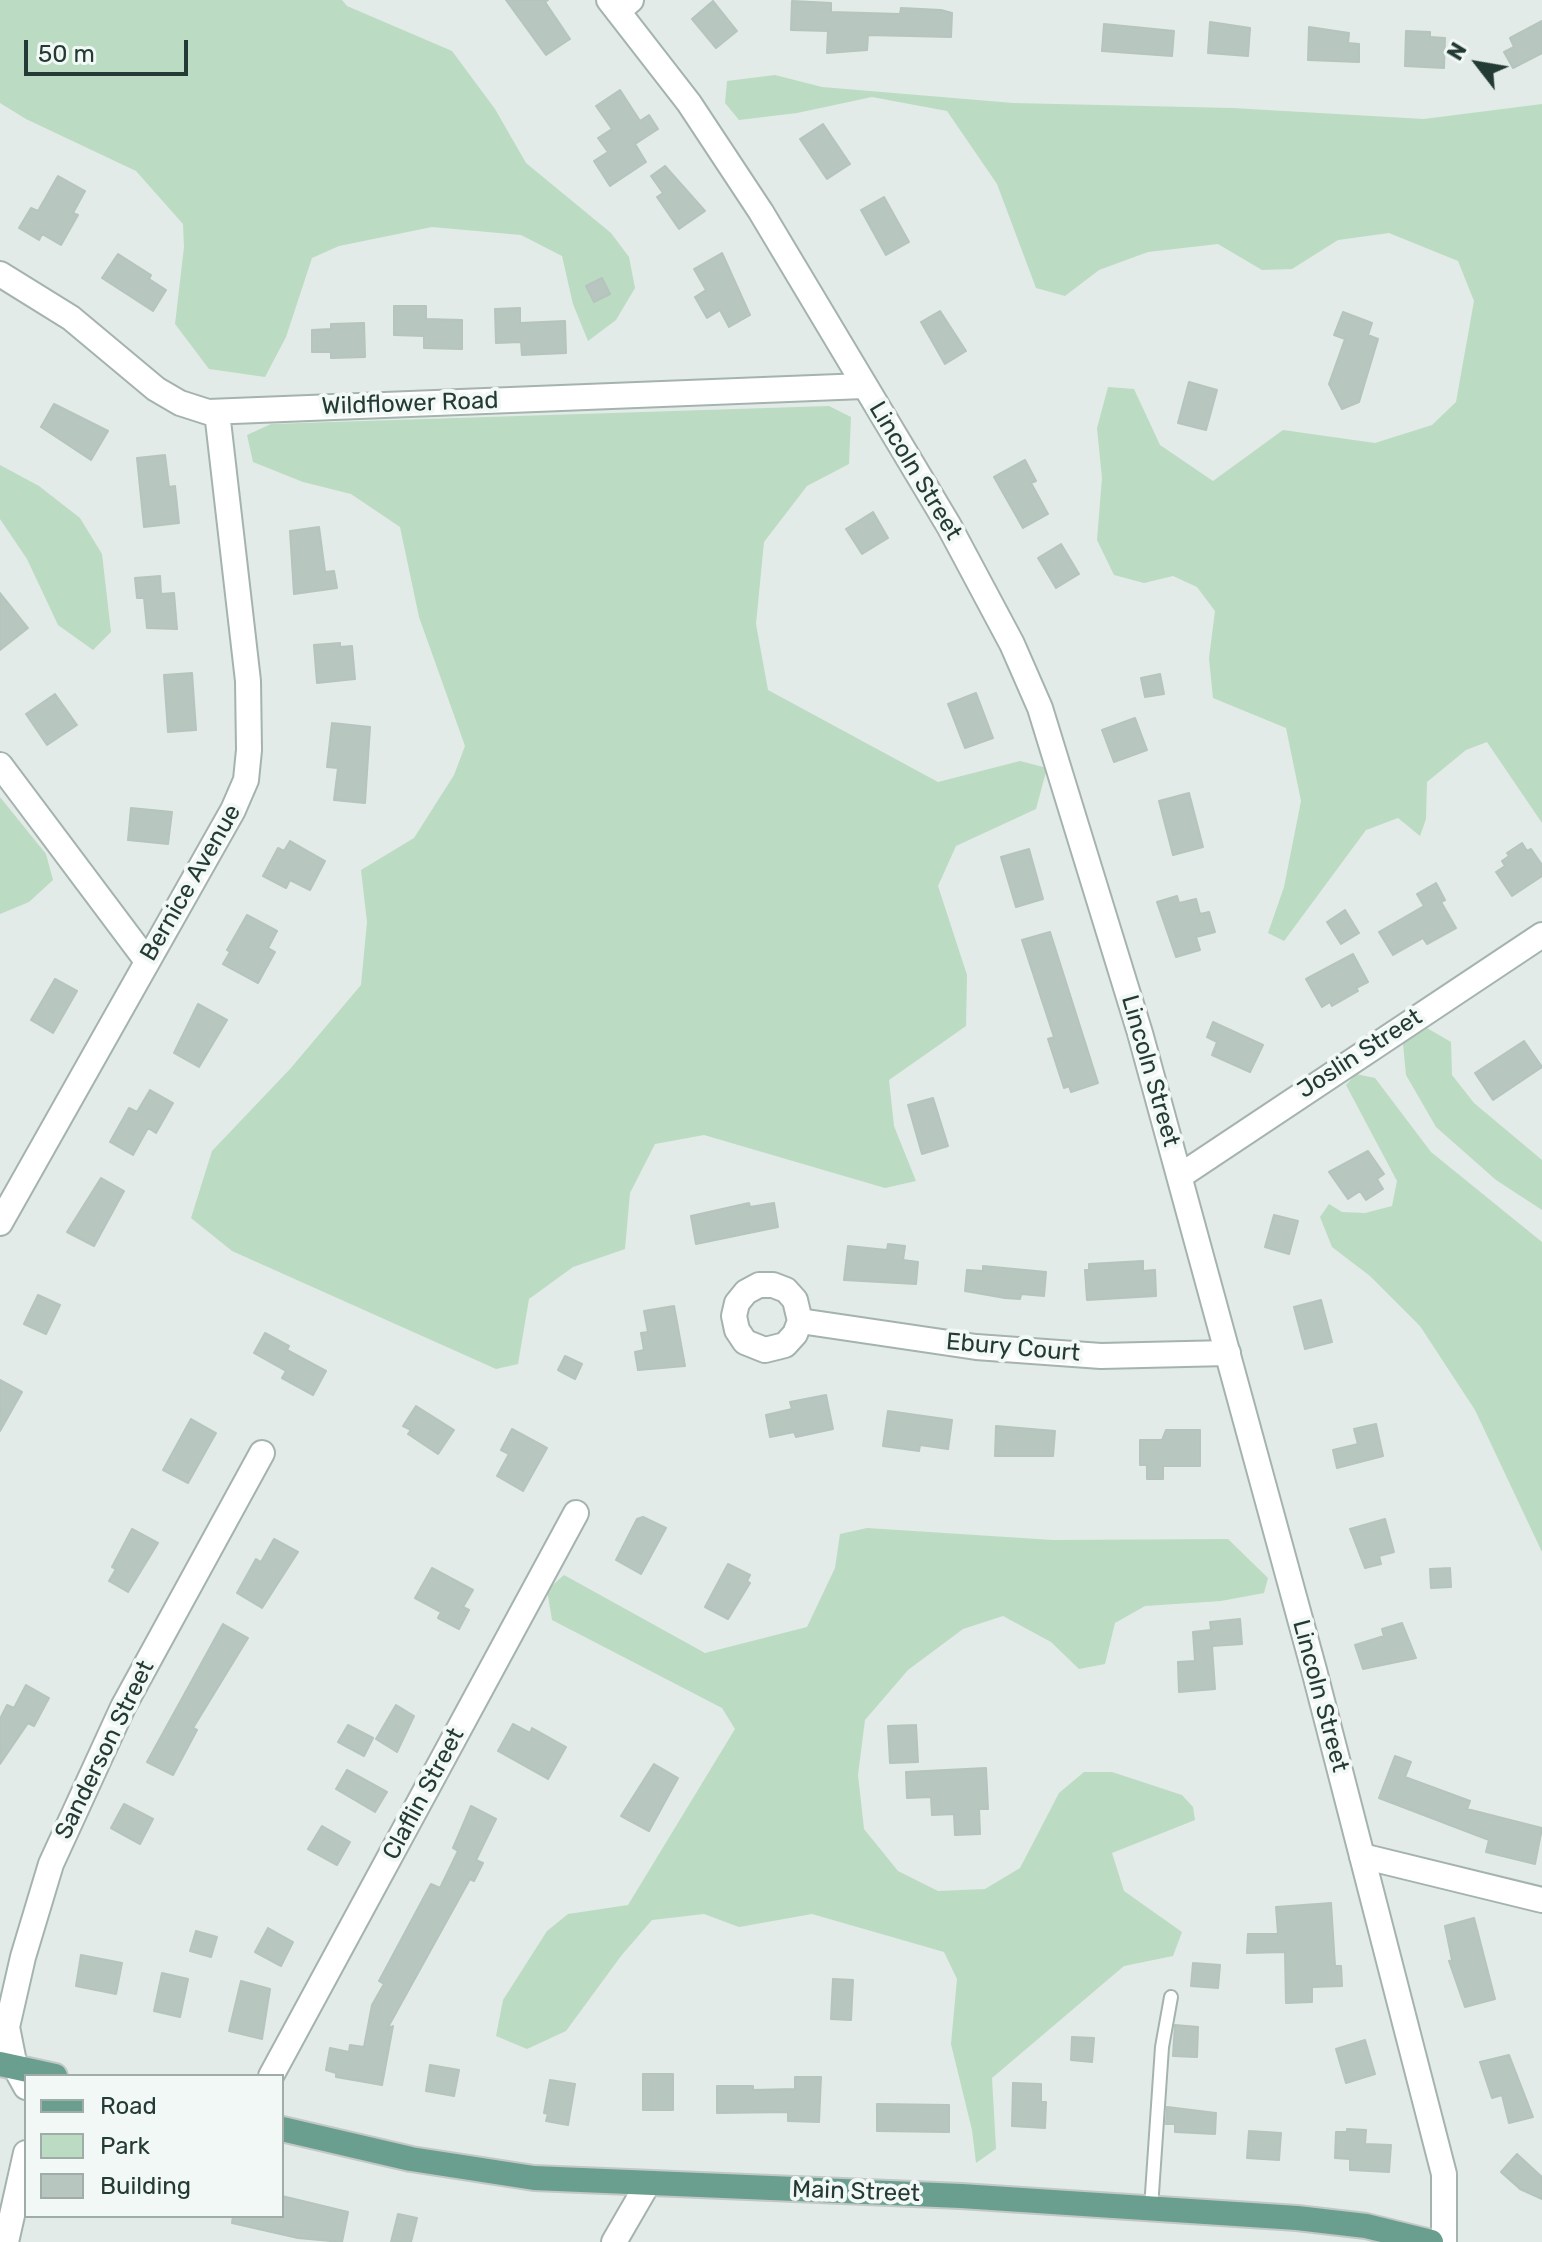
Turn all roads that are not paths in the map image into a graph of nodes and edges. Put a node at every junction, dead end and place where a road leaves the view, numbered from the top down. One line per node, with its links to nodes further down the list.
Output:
1 (619, 4): 3 (street, Lincoln Street)
2 (0, 274): 4 (street, Wildflower Road)
3 (864, 386): 4 (street, Wildflower Road); 8 (street, Lincoln Street)
4 (217, 412): 7 (street, Bernice Avenue)
5 (0, 765): 7 (street)
6 (1542, 935): 8 (street, Joslin Street)
7 (147, 961): 9 (street, Bernice Avenue)
8 (1180, 1176): 11 (street, Lincoln Street)
9 (0, 1223)
10 (800, 1321): 11 (street, Ebury Court)
11 (1228, 1353): 14 (street, Lincoln Street)
12 (262, 1453): 17 (street, Sanderson Street)
13 (576, 1513): 19 (street, Claflin Street)
14 (1362, 1856): 15 (street); 28 (street, Lincoln Street)
15 (1542, 1900)
16 (1171, 1997): 23 (lane)
17 (14, 2072): 18 (main road)
18 (34, 2074)
19 (272, 2074)
20 (284, 2129): 22 (main road, Main Street)
21 (24, 2162): 25 (street)
22 (647, 2185): 23 (main road, Main Street); 26 (street)
23 (1151, 2208): 24 (main road, Main Street)
24 (1354, 2233): 27 (main road, Main Street)
25 (6, 2242)
26 (614, 2242)
27 (1431, 2242)
28 (1444, 2242)

